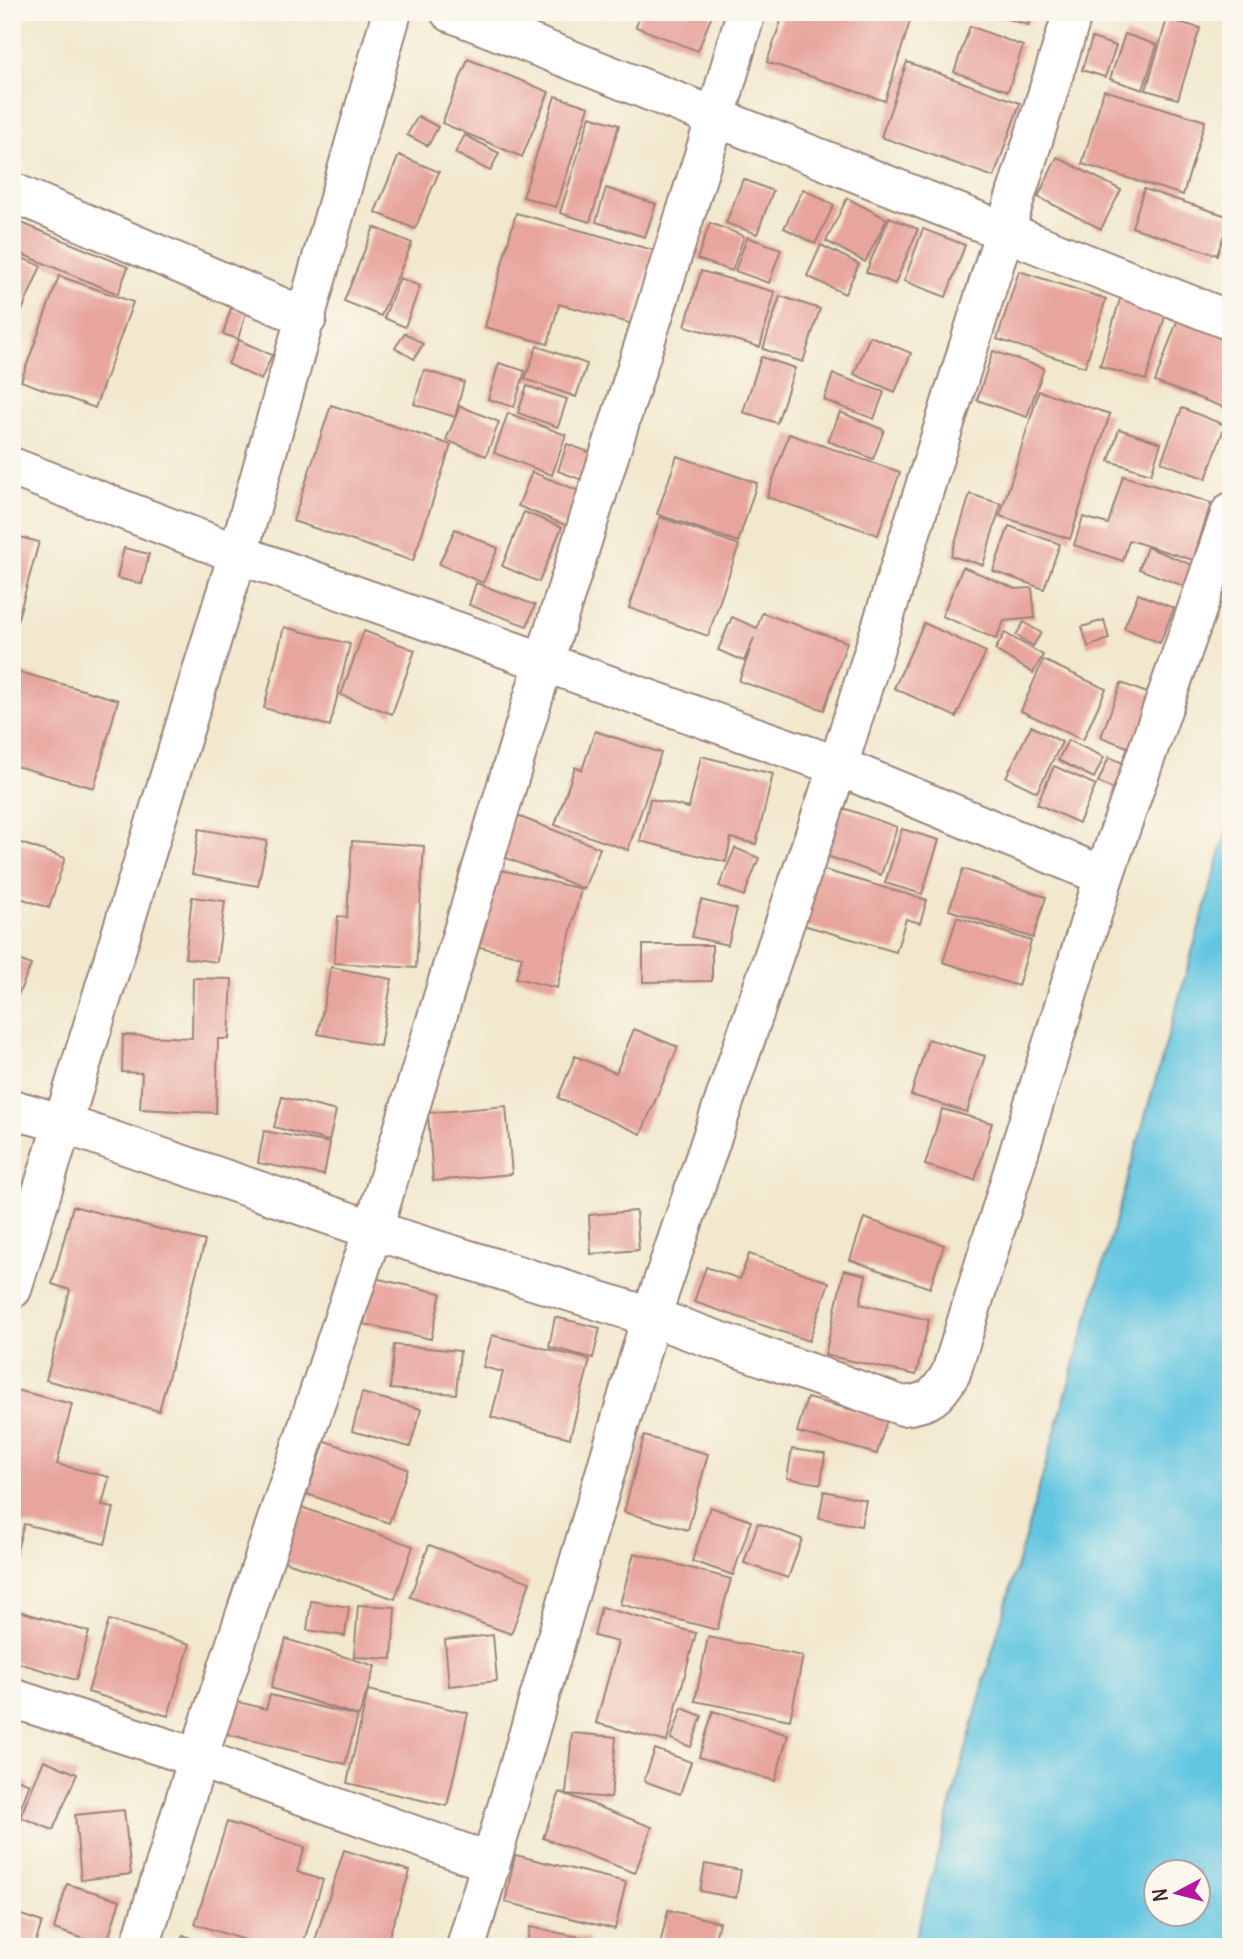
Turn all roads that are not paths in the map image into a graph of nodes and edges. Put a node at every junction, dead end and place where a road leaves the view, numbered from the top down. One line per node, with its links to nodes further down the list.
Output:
1 (392, 12): 8 (street)
2 (450, 12): 5 (street)
3 (746, 12): 5 (street)
4 (1073, 12): 7 (street)
5 (716, 117): 7 (street); 13 (street)
6 (12, 192): 8 (street)
7 (1004, 230): 9 (street); 14 (street)
8 (307, 318): 12 (street)
9 (1231, 321)
10 (12, 467): 12 (street)
11 (1231, 512): 15 (street)
12 (238, 554): 13 (street); 17 (street)
13 (544, 662): 14 (street); 18 (street)
14 (838, 766): 15 (street); 20 (street)
15 (1104, 876): 20 (street)
16 (12, 1109): 17 (street)
17 (64, 1124): 18 (street); 19 (street)
18 (373, 1230): 20 (street); 22 (street)
19 (12, 1289)
20 (651, 1317): 23 (street)
21 (12, 1698): 22 (street)
22 (198, 1758): 23 (street); 24 (street)
23 (489, 1862): 25 (street)
24 (140, 1947)
25 (466, 1947)

